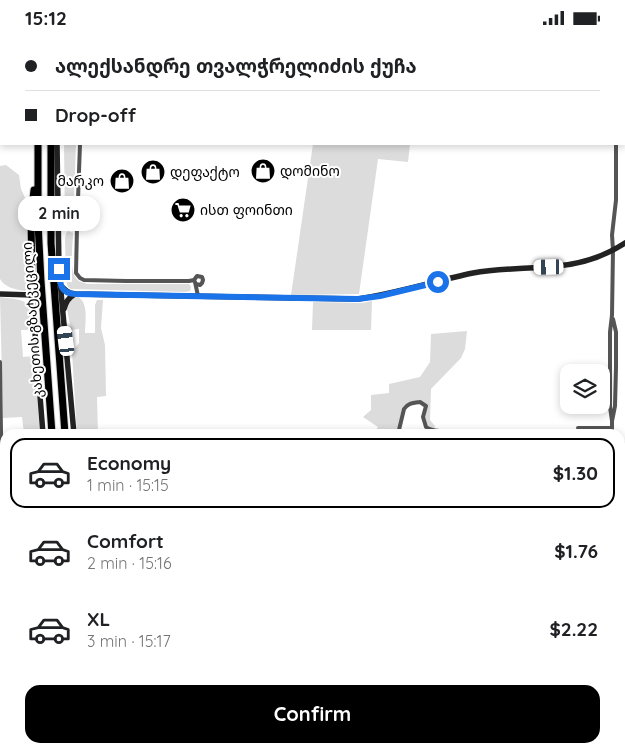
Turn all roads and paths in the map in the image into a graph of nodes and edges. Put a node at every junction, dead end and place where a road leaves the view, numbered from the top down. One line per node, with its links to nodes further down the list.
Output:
1 (51, 145): 30 (highway, კახეთის გზატკეცილი)
2 (57, 145): 7 (street)
3 (80, 145): 6 (street)
4 (616, 145): 9 (street)
5 (38, 147): 15 (highway); 29 (highway, კახეთის გზატკეცილი)
6 (77, 227): 7 (street); 10 (street)
7 (59, 228): 12 (street)
8 (625, 243): 9 (street)
9 (613, 250): 16 (street); 18 (street)
10 (195, 282): 11 (street); 11 (street); 16 (street)
11 (201, 284): 16 (street)
12 (60, 285): 14 (street); 17 (street)
13 (0, 293): 15 (street)
14 (75, 294): 16 (street); 17 (street)
15 (32, 295): 28 (street, კახეთის გზატკეცილი)
16 (198, 296)
17 (63, 313): 31 (street)
18 (612, 315): 20 (street); 22 (street)
19 (0, 362): 27 (street)
20 (610, 364)
21 (610, 368): 22 (street)
22 (616, 368): 24 (street)
23 (610, 407): 24 (street)
24 (612, 421): 26 (street)
25 (578, 428): 26 (street)
26 (612, 428)
27 (1, 429)
28 (43, 429)
29 (52, 429)
30 (65, 429)
31 (74, 429)
32 (399, 429): 33 (street)
33 (430, 429)

